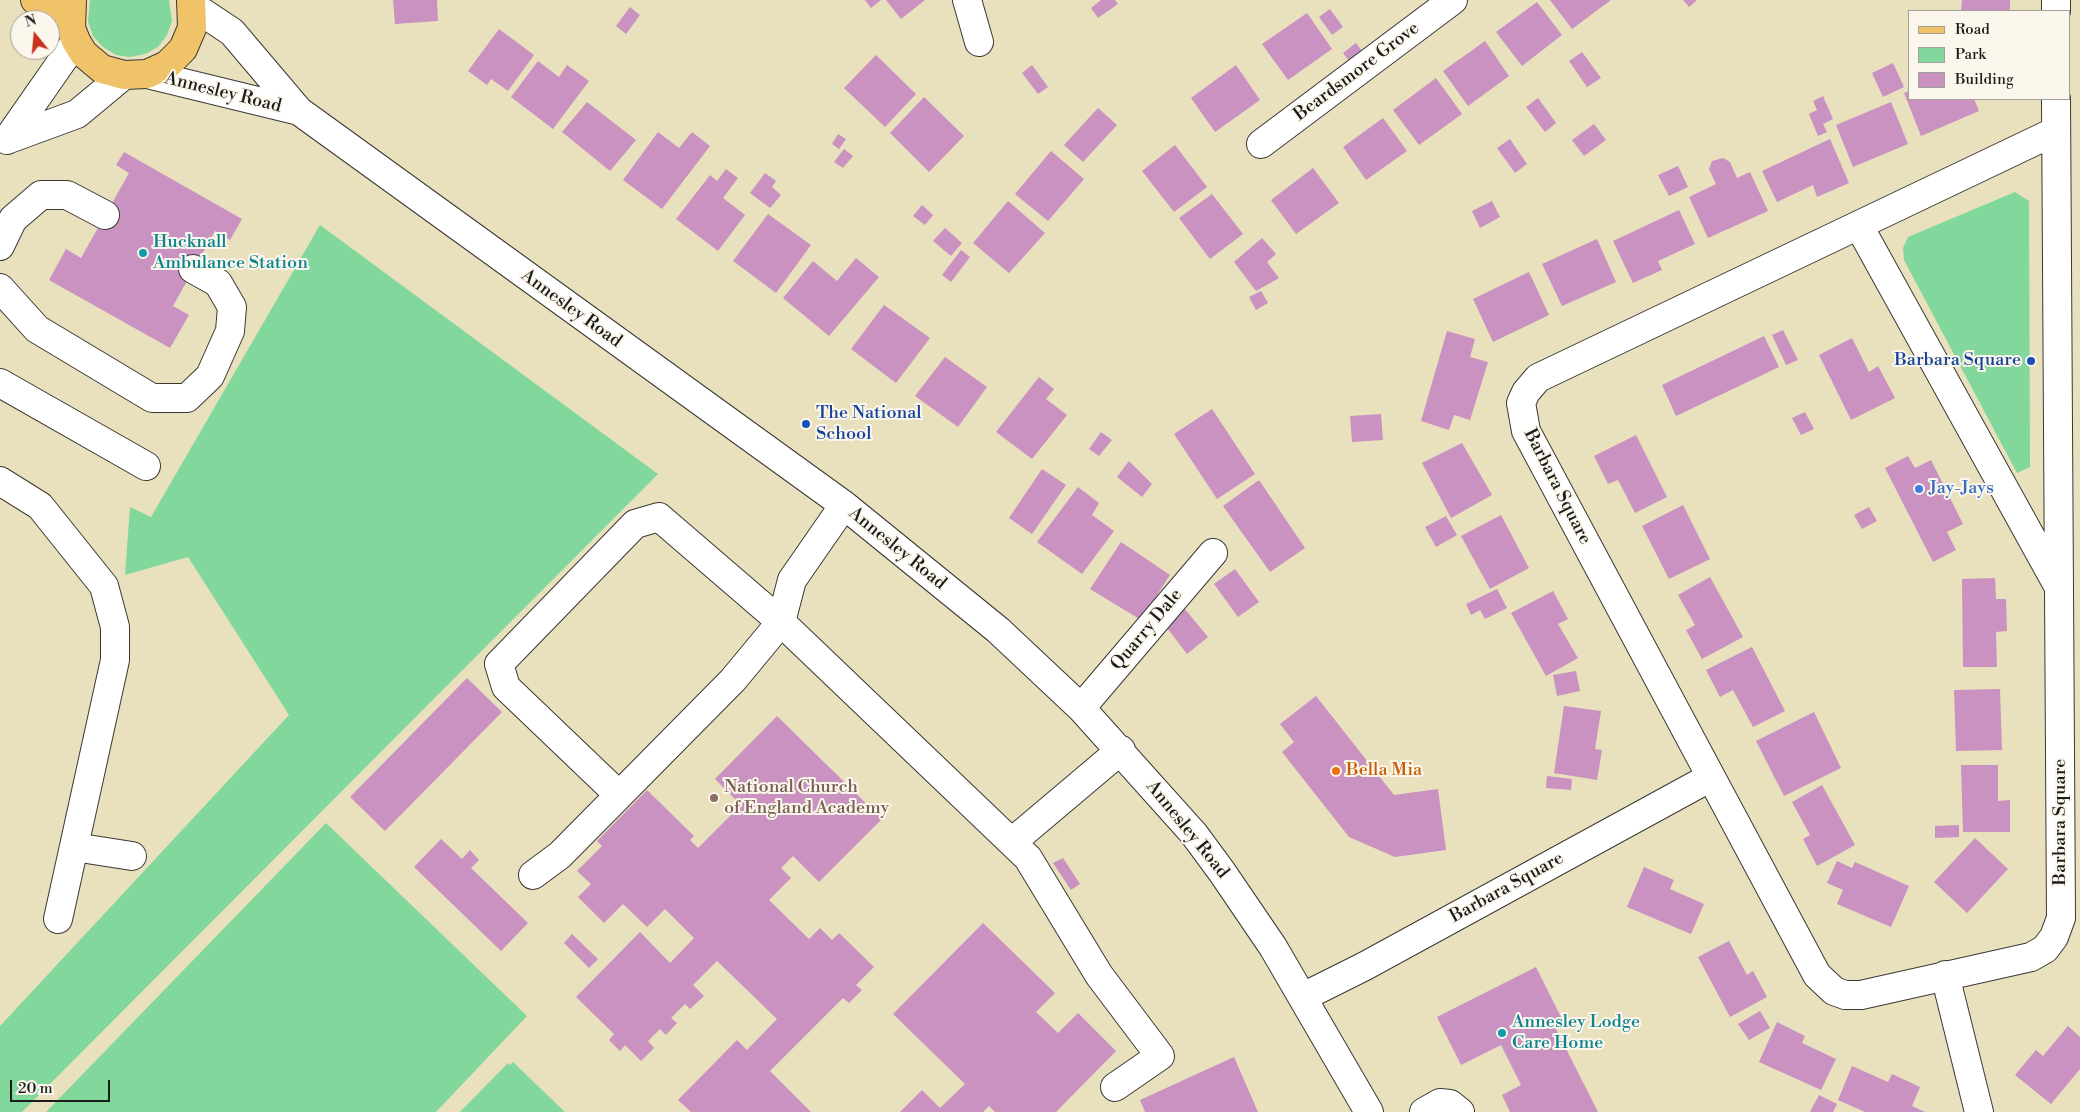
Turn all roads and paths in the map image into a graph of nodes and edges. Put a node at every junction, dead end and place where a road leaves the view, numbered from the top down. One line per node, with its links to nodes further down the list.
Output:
1 (35, 0): 6 (main road)
2 (72, 0): 6 (main road)
3 (967, 0): 7 (street)
4 (1453, 0): 13 (street, Beardsmore Grove)
5 (192, 3): 8 (main road); 10 (street, Annesley Road)
6 (74, 34): 8 (main road); 12 (street)
7 (979, 42)
8 (136, 75): 10 (street, Annesley Road); 12 (street)
9 (2056, 100): 11 (street)
10 (299, 111): 22 (street, Annesley Road)
11 (2056, 131): 15 (street, Barbara Square); 24 (street, Barbara Square)
12 (4, 143)
13 (1261, 144)
14 (106, 215): 16 (street)
15 (1858, 226): 24 (street, Barbara Square); 28 (street, Barbara Square)
16 (0, 246)
17 (194, 269): 18 (street)
18 (0, 288)
19 (0, 383): 20 (street)
20 (146, 466)
21 (0, 481): 31 (street)
22 (844, 505): 25 (street); 26 (street, Annesley Road)
23 (1213, 553): 26 (street, Quarry Dale)
24 (2059, 588): 35 (street, Barbara Square)
25 (781, 622): 29 (street); 29 (street); 30 (street)
26 (1081, 708): 27 (street, Annesley Road)
27 (1121, 750): 30 (street); 36 (street, Annesley Road)
28 (1711, 777): 35 (street, Barbara Square); 36 (street, Barbara Square)
29 (619, 795): 33 (street)
30 (1012, 842): 37 (street)
31 (74, 846): 32 (street); 34 (street)
32 (132, 856)
33 (533, 875)
34 (58, 919)
35 (1945, 975): 41 (street)
36 (1303, 997): 38 (street, Annesley Road)
37 (1115, 1087)
38 (1369, 1112)
39 (1424, 1112): 40 (street)
40 (1460, 1112)
41 (1979, 1112)

